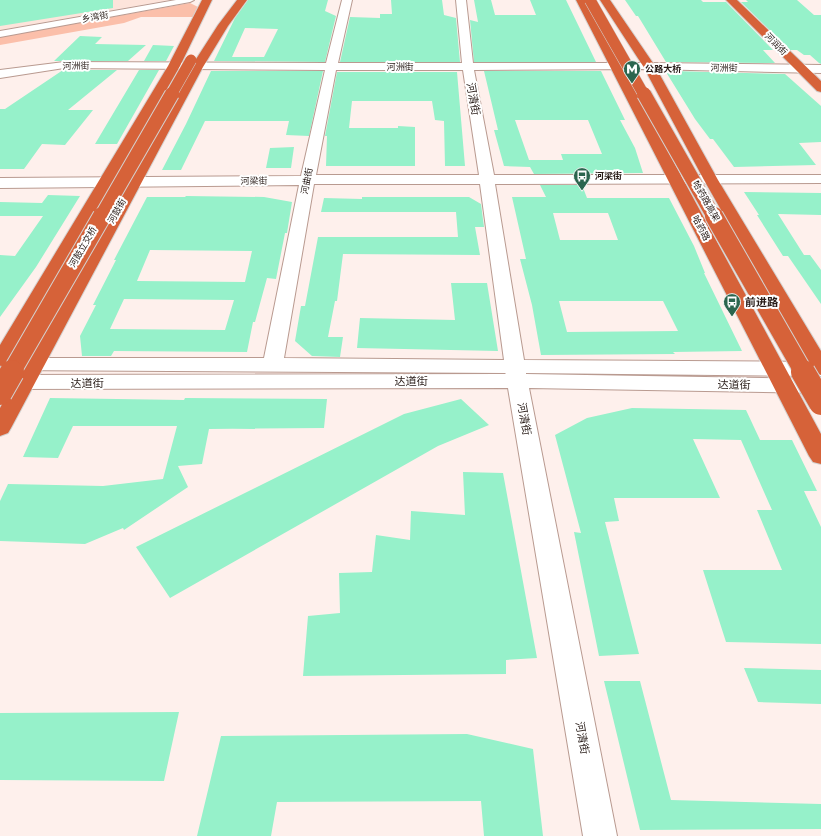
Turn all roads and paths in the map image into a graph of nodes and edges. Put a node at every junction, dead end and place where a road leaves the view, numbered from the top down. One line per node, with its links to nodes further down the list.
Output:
1 (190, 0): 11 (street, 乡湾街)
2 (236, 0): 12 (highway)
3 (242, 0): 12 (highway, 河鼓街)
4 (347, 0): 16 (street, 河曲街)
5 (461, 0): 17 (street, 河清街)
6 (581, 0): 18 (highway, 哈药路)
7 (590, 0): 40 (highway, 哈药路高架, bridge)
8 (605, 0): 15 (highway)
9 (731, 0): 19 (highway, 河润街)
10 (212, 3): 12 (highway); 14 (highway)
11 (0, 34)
12 (194, 64): 14 (street, 河洲街); 16 (street, 河洲街); 28 (highway, 河鼓街); 39 (highway, 河鼓立交桥, bridge)
13 (821, 64): 19 (street)
14 (174, 66): 21 (street, 河洲街); 30 (highway)
15 (649, 66): 18 (street, 河洲街); 19 (street, 河洲街); 27 (highway)
16 (330, 67): 17 (street, 河洲街); 25 (street, 河曲街)
17 (468, 67): 18 (street, 河洲街); 23 (street, 河清街)
18 (617, 67): 26 (highway, 哈药路)
19 (798, 67): 20 (street); 22 (highway, 河润街)
20 (821, 69)
21 (0, 74)
22 (821, 88)
23 (487, 179): 25 (street, 河梁街); 26 (street, 河梁街); 34 (street, 河清街)
24 (821, 179): 27 (street, 河梁街)
25 (307, 180): 28 (street, 河梁街); 32 (street, 河曲街)
26 (675, 180): 27 (street, 河梁街); 36 (highway, 哈药路)
27 (711, 180): 33 (highway)
28 (132, 182): 30 (street, 河梁街); 35 (highway, 河鼓街)
29 (0, 183): 30 (street, 河梁街)
30 (106, 183): 31 (highway)
31 (0, 363): 35 (street)
32 (273, 364): 34 (street); 35 (street)
33 (821, 368): 36 (street, 达道街)
34 (516, 373): 35 (street, 达道街); 36 (street, 达道街); 43 (street, 河清街)
35 (29, 374): 37 (street, 达道街); 41 (highway, 河鼓街)
36 (780, 377): 38 (street, 达道街); 42 (highway, 哈药路)
37 (0, 382)
38 (821, 386)
39 (0, 393)
40 (821, 403)
41 (0, 428)
42 (821, 456)
43 (600, 836)

